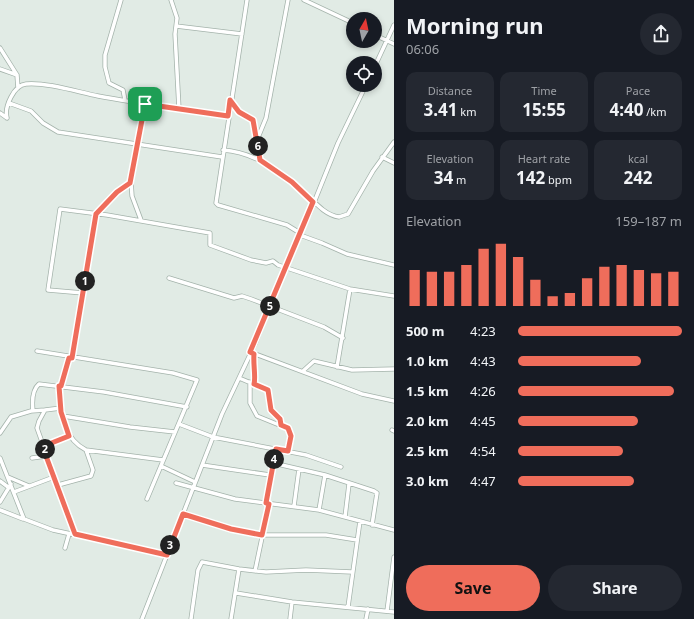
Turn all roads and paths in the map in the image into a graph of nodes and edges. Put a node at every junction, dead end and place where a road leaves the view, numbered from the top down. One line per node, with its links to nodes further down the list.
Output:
1 (121, 0): 19 (street)
2 (171, 0): 8 (street)
3 (247, 0): 9 (street)
4 (288, 0): 26 (street)
5 (304, 0): 6 (street)
6 (346, 20)
7 (394, 25): 11 (street)
8 (176, 26): 9 (street); 23 (street)
9 (242, 34): 20 (street)
10 (382, 39): 11 (street)
11 (386, 41): 12 (street); 14 (street)
12 (394, 44)
13 (0, 48): 16 (street)
14 (379, 56)
15 (0, 69): 16 (street)
16 (17, 75): 17 (street)
17 (18, 88): 19 (street); 21 (street)
18 (363, 92): 35 (street)
19 (125, 100): 22 (street)
20 (230, 100): 25 (street); 26 (street)
21 (9, 103): 24 (street); 28 (street)
22 (145, 104): 23 (street); 28 (street)
23 (179, 109): 25 (street)
24 (0, 113)
25 (228, 116): 29 (street)
26 (257, 140): 32 (street)
27 (394, 142): 31 (street)
28 (136, 145): 30 (street); 34 (street)
29 (223, 150): 30 (street); 32 (street)
30 (222, 157): 38 (street)
31 (382, 157): 33 (street); 35 (street)
32 (260, 160): 35 (street)
33 (394, 162)
34 (131, 180): 36 (street); 37 (street)
35 (313, 202): 38 (street)
36 (96, 214): 37 (street); 43 (street); 43 (street)
37 (141, 220): 40 (street)
38 (300, 234): 39 (street); 40 (street)
39 (394, 265)
40 (285, 267): 42 (street); 45 (street)
41 (169, 278): 45 (street)
42 (350, 289): 44 (street); 46 (street)
43 (84, 294): 49 (street)
44 (394, 296)
45 (269, 307): 46 (street); 48 (street)
46 (343, 338): 50 (street)
47 (37, 351): 49 (street)
48 (252, 353): 52 (street); 53 (street); 54 (street)
49 (70, 358): 55 (street); 57 (street)
50 (337, 367): 51 (street); 52 (street)
51 (394, 368)
52 (303, 371): 56 (street)
53 (239, 378): 54 (street); 67 (street)
54 (252, 383): 63 (street); 63 (street)
55 (60, 386): 57 (street); 58 (street); 60 (street)
56 (394, 401)
57 (187, 407): 62 (street)
58 (61, 408): 59 (street); 61 (street)
59 (45, 410): 60 (street); 68 (street)
60 (33, 411): 65 (street)
61 (62, 416): 64 (street); 66 (street)
62 (179, 424): 64 (street); 67 (street)
63 (281, 425): 71 (street)
64 (175, 432): 75 (street)
65 (0, 433)
66 (69, 436): 68 (street); 70 (street)
67 (213, 437): 69 (street); 77 (street)
68 (44, 446): 72 (street)
69 (276, 449): 71 (street); 76 (street)
70 (86, 450): 75 (street); 88 (street)
71 (288, 451): 79 (street)
72 (46, 456): 74 (street); 84 (street)
73 (0, 458): 83 (street)
74 (32, 458)
75 (163, 460): 78 (street)
76 (273, 463): 80 (street); 81 (street)
77 (202, 464): 81 (street); 86 (street)
78 (161, 466): 86 (street); 94 (street)
79 (341, 467)
80 (299, 469): 82 (street); 97 (street)
81 (270, 475): 96 (street)
82 (325, 475): 89 (street); 99 (street)
83 (8, 476): 90 (street); 91 (street)
84 (54, 477): 88 (street); 91 (street)
85 (0, 481): 90 (street)
86 (195, 482): 92 (street)
87 (176, 483): 92 (street)
88 (58, 484): 107 (street)
89 (350, 484): 101 (street); 104 (street)
90 (10, 485): 93 (street); 95 (street)
91 (28, 486): 93 (street)
92 (193, 488): 96 (street); 100 (street)
93 (14, 492): 102 (street)
94 (147, 499)
95 (0, 502)
96 (268, 504): 97 (street); 108 (street)
97 (294, 506): 99 (street)
98 (0, 510): 102 (street)
99 (319, 510): 101 (street)
100 (183, 514): 108 (street); 111 (street)
101 (345, 517): 103 (street)
102 (24, 519): 106 (street)
103 (360, 521): 104 (street); 109 (street)
104 (372, 525): 105 (street)
105 (394, 530)
106 (69, 534): 107 (street); 110 (street)
107 (75, 534): 111 (street)
108 (262, 535): 109 (street); 114 (street)
109 (357, 540): 115 (street)
110 (65, 548)
111 (167, 555): 122 (street)
112 (394, 557): 120 (street)
113 (239, 569): 114 (street); 116 (street); 123 (street)
114 (255, 571): 115 (street)
115 (352, 572): 118 (street)
116 (236, 593): 117 (street); 124 (street)
117 (292, 602): 118 (street); 125 (street)
118 (348, 607): 119 (street)
119 (368, 609): 120 (street); 126 (street)
120 (387, 611): 121 (street)
121 (394, 612)
122 (142, 619)
123 (191, 619)
124 (231, 619)
125 (290, 619)
126 (366, 619)

